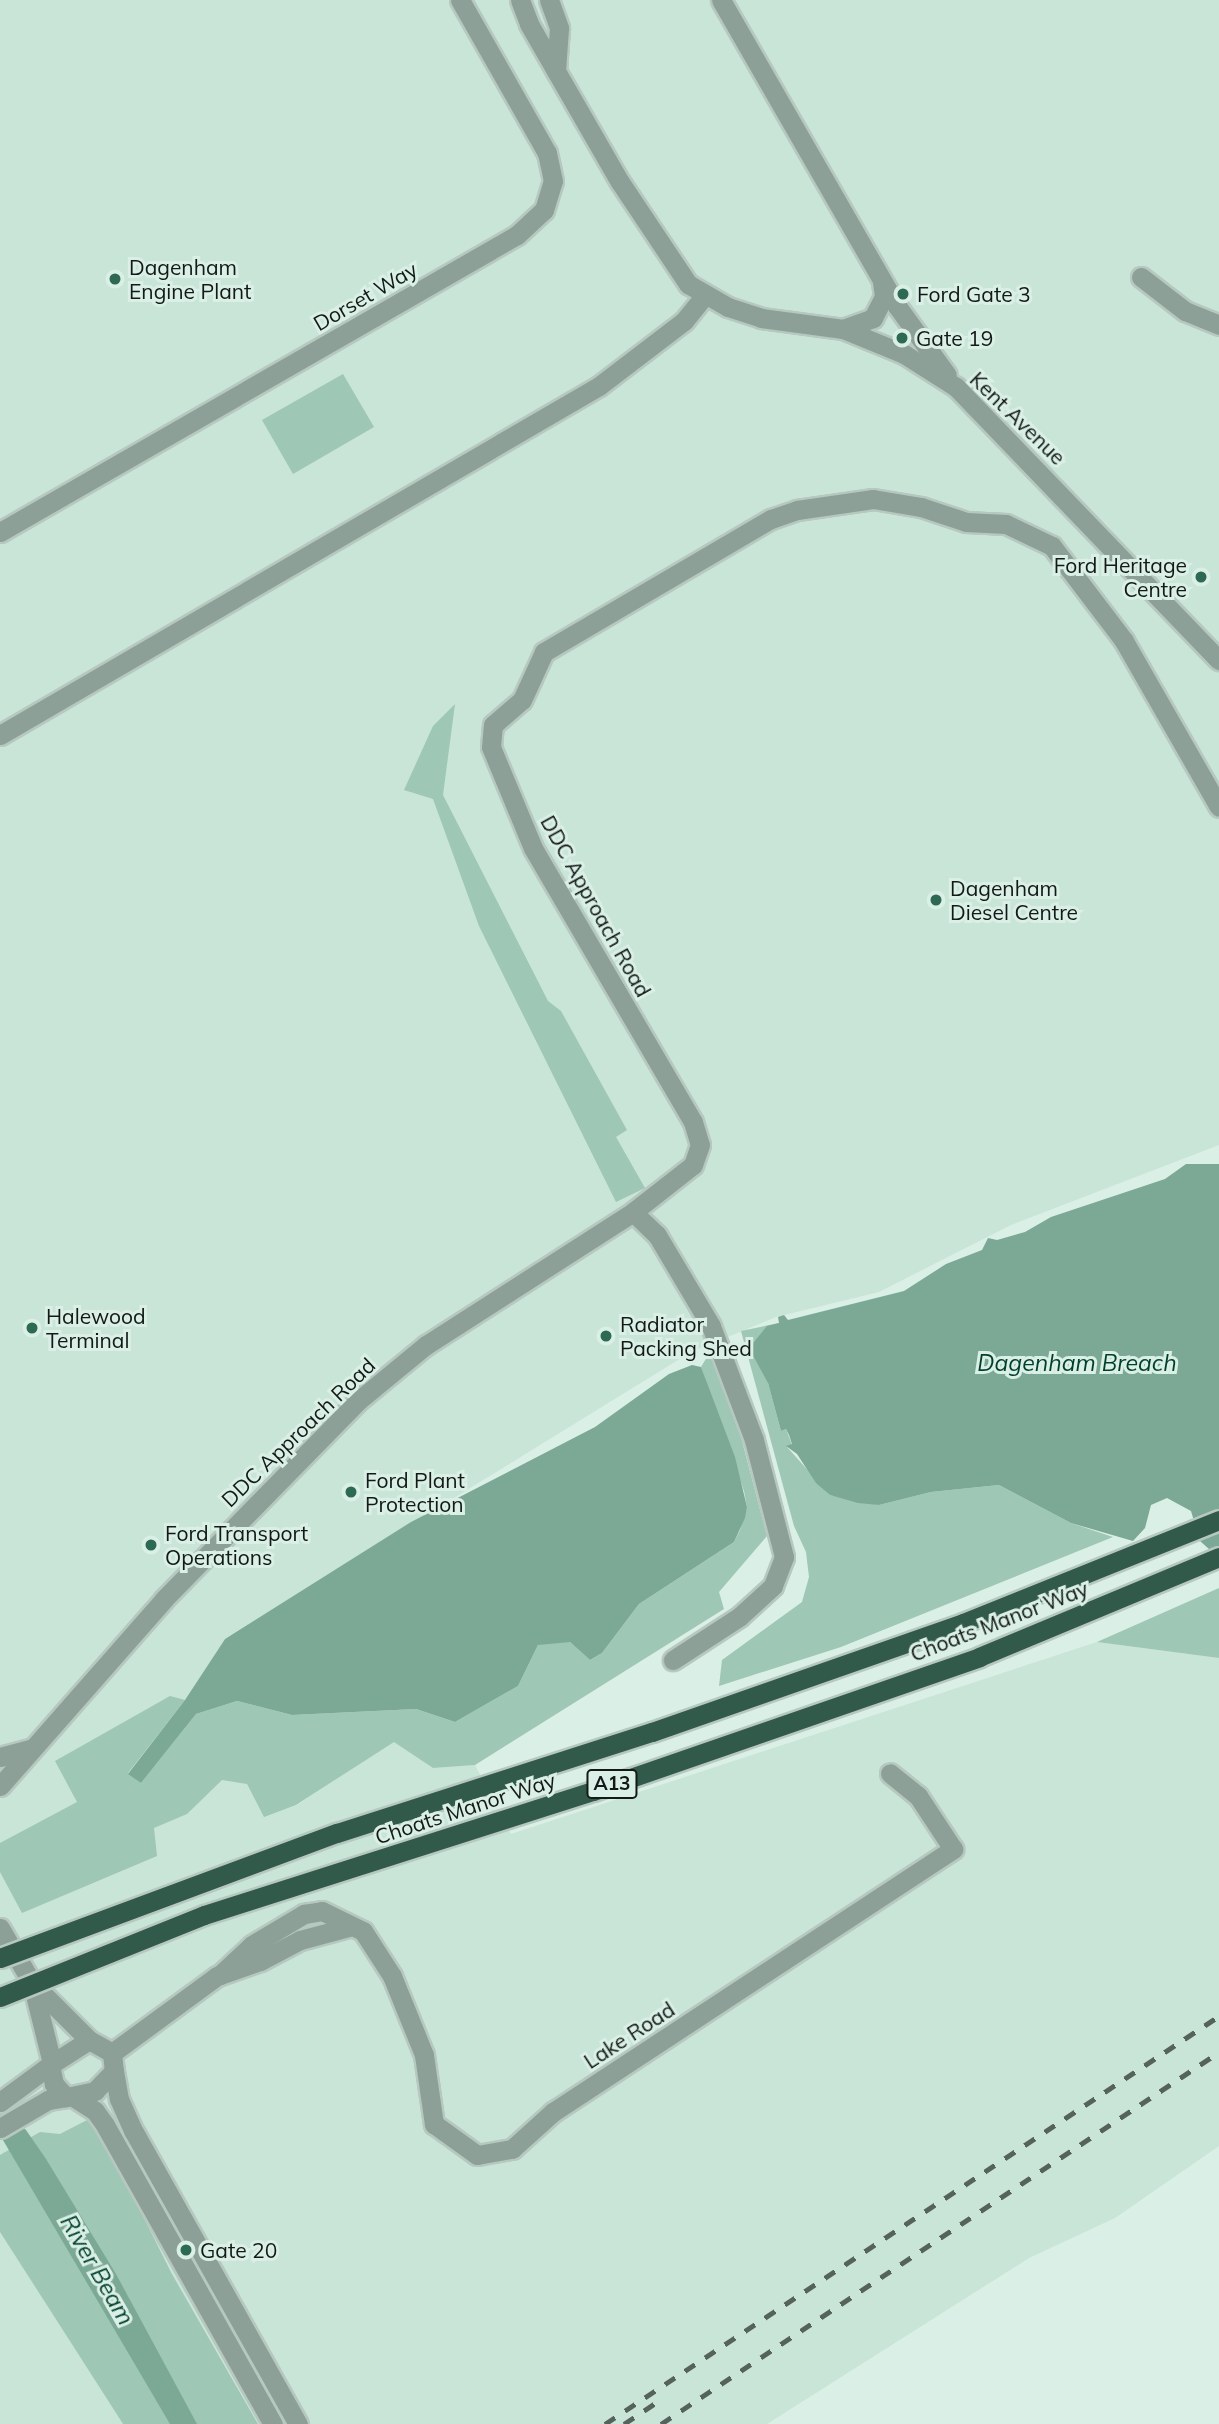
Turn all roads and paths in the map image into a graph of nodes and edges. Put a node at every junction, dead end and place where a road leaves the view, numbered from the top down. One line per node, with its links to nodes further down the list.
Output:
1 (460, 0): 12 (street, Dorset Way)
2 (520, 0): 5 (street, Kent Avenue)
3 (549, 0): 5 (street)
4 (721, 0): 6 (street)
5 (557, 72): 8 (street, Kent Avenue)
6 (880, 275): 10 (street); 11 (street)
7 (1141, 277): 9 (street)
8 (704, 296): 10 (street, Kent Avenue); 14 (street)
9 (1219, 325)
10 (843, 329): 11 (street, Kent Avenue)
11 (956, 387): 13 (street, Kent Avenue)
12 (0, 532)
13 (1219, 660)
14 (0, 735)
15 (1219, 807): 16 (street, DDC Approach Road)
16 (633, 1212): 19 (street); 20 (street, DDC Approach Road)
17 (1219, 1520): 25 (highway, Choats Manor Way / A13, bridge)
18 (1219, 1557): 27 (highway, Choats Manor Way / A13, bridge)
19 (673, 1660)
20 (30, 1749): 21 (street); 23 (street, DDC Approach Road)
21 (0, 1757)
22 (890, 1773): 29 (street, Lake Road)
23 (0, 1786)
24 (0, 1928): 26 (street)
25 (0, 1958)
26 (32, 1983): 28 (street); 30 (street)
27 (0, 1997)
28 (89, 2040): 29 (street); 30 (street)
29 (113, 2062): 31 (street); 35 (street)
30 (51, 2064): 31 (street); 32 (street)
31 (70, 2098): 33 (street); 34 (street)
32 (0, 2102)
33 (0, 2128)
34 (273, 2424)
35 (298, 2424)

